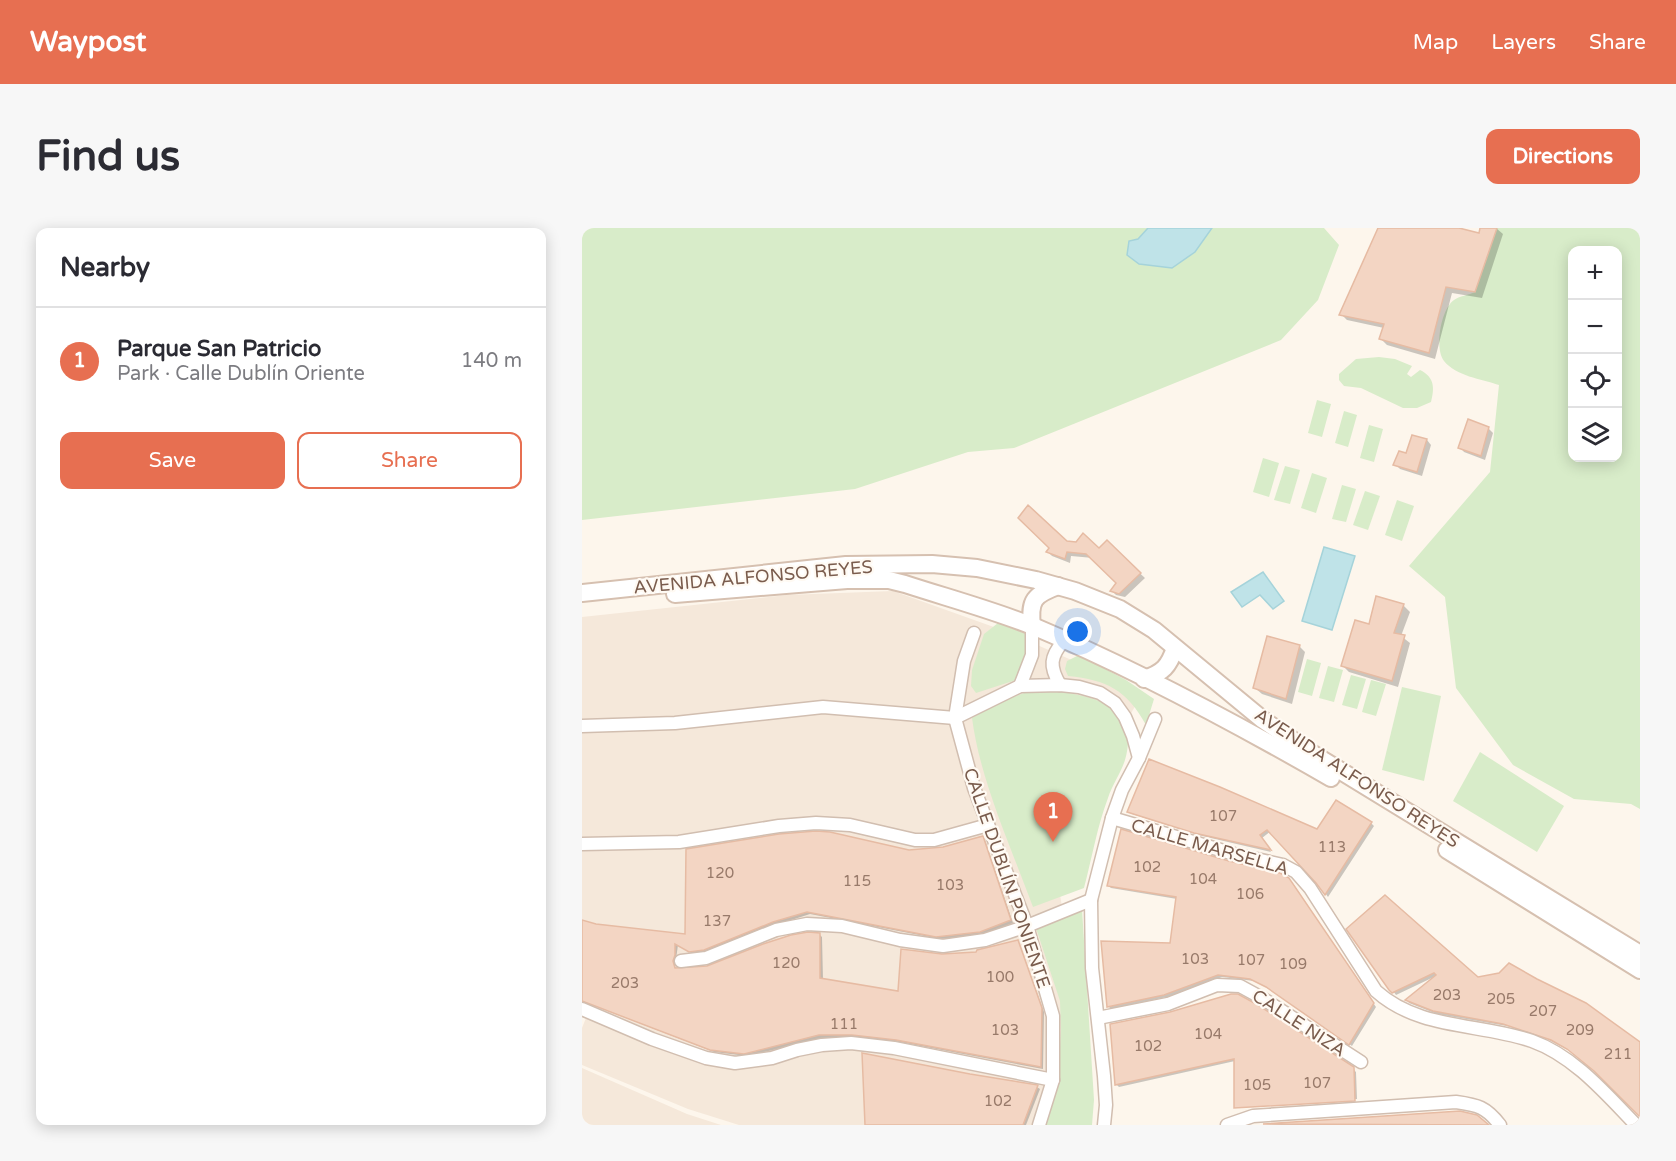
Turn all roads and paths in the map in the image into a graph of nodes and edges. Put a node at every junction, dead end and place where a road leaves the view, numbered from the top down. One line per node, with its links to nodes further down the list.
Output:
1 (1058, 586): 2 (main road, AVENIDA ALFONSO REYES); 4 (main road); 7 (main road, AVENIDA ALFONSO REYES)
2 (582, 593)
3 (582, 603): 4 (main road, AVENIDA ALFONSO REYES)
4 (1032, 626): 6 (main road, AVENIDA ALFONSO REYES); 8 (street)
5 (974, 633): 13 (street, CALLE DUBLÍN PONIENTE)
6 (1064, 640): 9 (street); 10 (main road, AVENIDA ALFONSO REYES)
7 (1175, 648): 10 (main road); 22 (main road, AVENIDA ALFONSO REYES)
8 (1032, 655): 9 (street); 12 (street)
9 (1053, 657): 11 (street)
10 (1144, 679): 24 (main road, AVENIDA ALFONSO REYES)
11 (1060, 685): 12 (street); 16 (street)
12 (1020, 686): 13 (street)
13 (955, 718): 15 (street); 18 (street, CALLE DUBLÍN PONIENTE)
14 (1155, 719): 16 (street)
15 (582, 726)
16 (1139, 758): 17 (street)
17 (1112, 818): 20 (street); 33 (street, CALLE MARSELLA)
18 (988, 825): 19 (street); 21 (street, CALLE DUBLÍN PONIENTE)
19 (582, 844)
20 (1091, 900): 21 (street); 26 (street)
21 (1027, 926): 23 (street); 28 (street, CALLE DUBLÍN PONIENTE)
22 (1640, 954)
23 (681, 961)
24 (1640, 969)
25 (582, 1009): 28 (street)
26 (1098, 1018): 27 (street, CALLE NIZA); 30 (street)
27 (1361, 1062)
28 (1053, 1080): 29 (street, CALLE DUBLÍN PONIENTE)
29 (1039, 1125)
30 (1104, 1125)
31 (1227, 1125): 32 (street)
32 (1500, 1125)
33 (1636, 1125)

